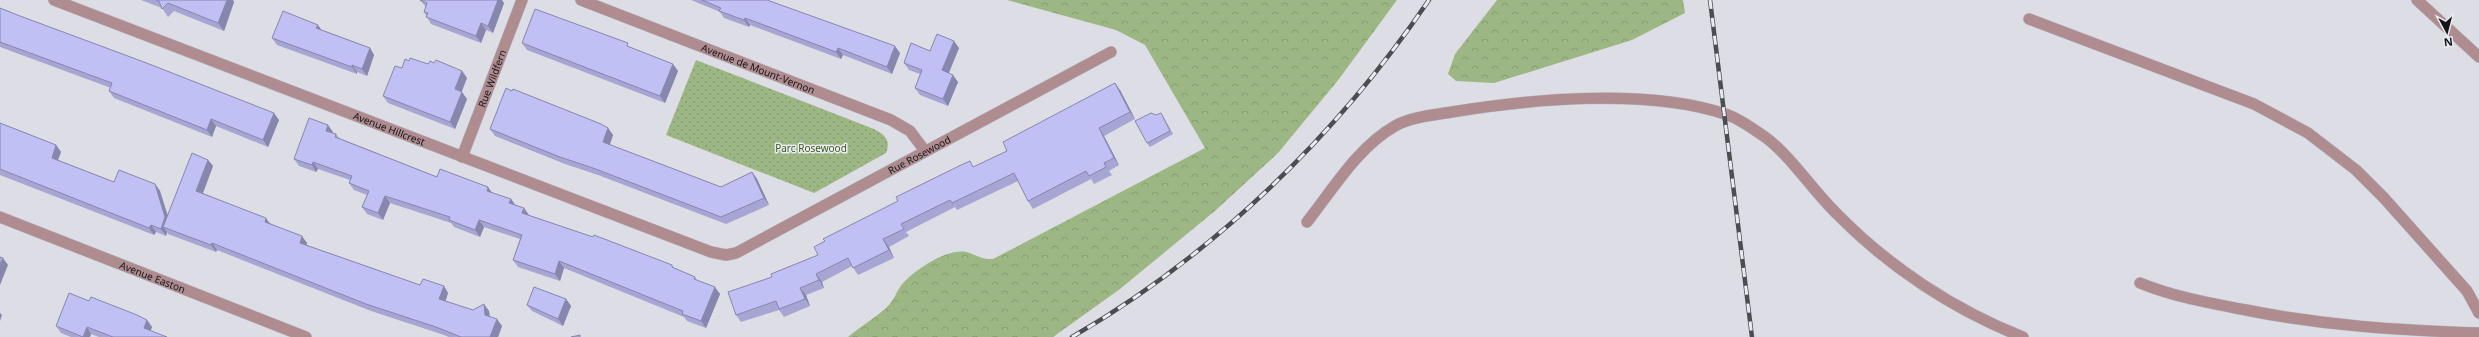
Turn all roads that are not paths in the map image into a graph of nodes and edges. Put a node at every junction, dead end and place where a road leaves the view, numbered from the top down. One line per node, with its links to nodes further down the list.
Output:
1 (54, 0): 9 (street, Avenue Hillcrest)
2 (522, 0): 9 (street, Rue Wildfern)
3 (581, 0): 8 (street, Avenue de Mount-Vernon)
4 (2417, 0): 7 (street)
5 (2029, 19): 14 (street)
6 (1111, 52): 8 (street, Rue Rosewood)
7 (2479, 57)
8 (926, 151): 12 (street, Rue Rosewood)
9 (462, 157): 12 (street, Avenue Hillcrest)
10 (0, 217): 16 (street, Avenue Easton)
11 (1308, 222): 17 (street)
12 (726, 255)
13 (2140, 283): 15 (street)
14 (2479, 313)
15 (2479, 333)
16 (306, 337)
17 (2022, 337)

